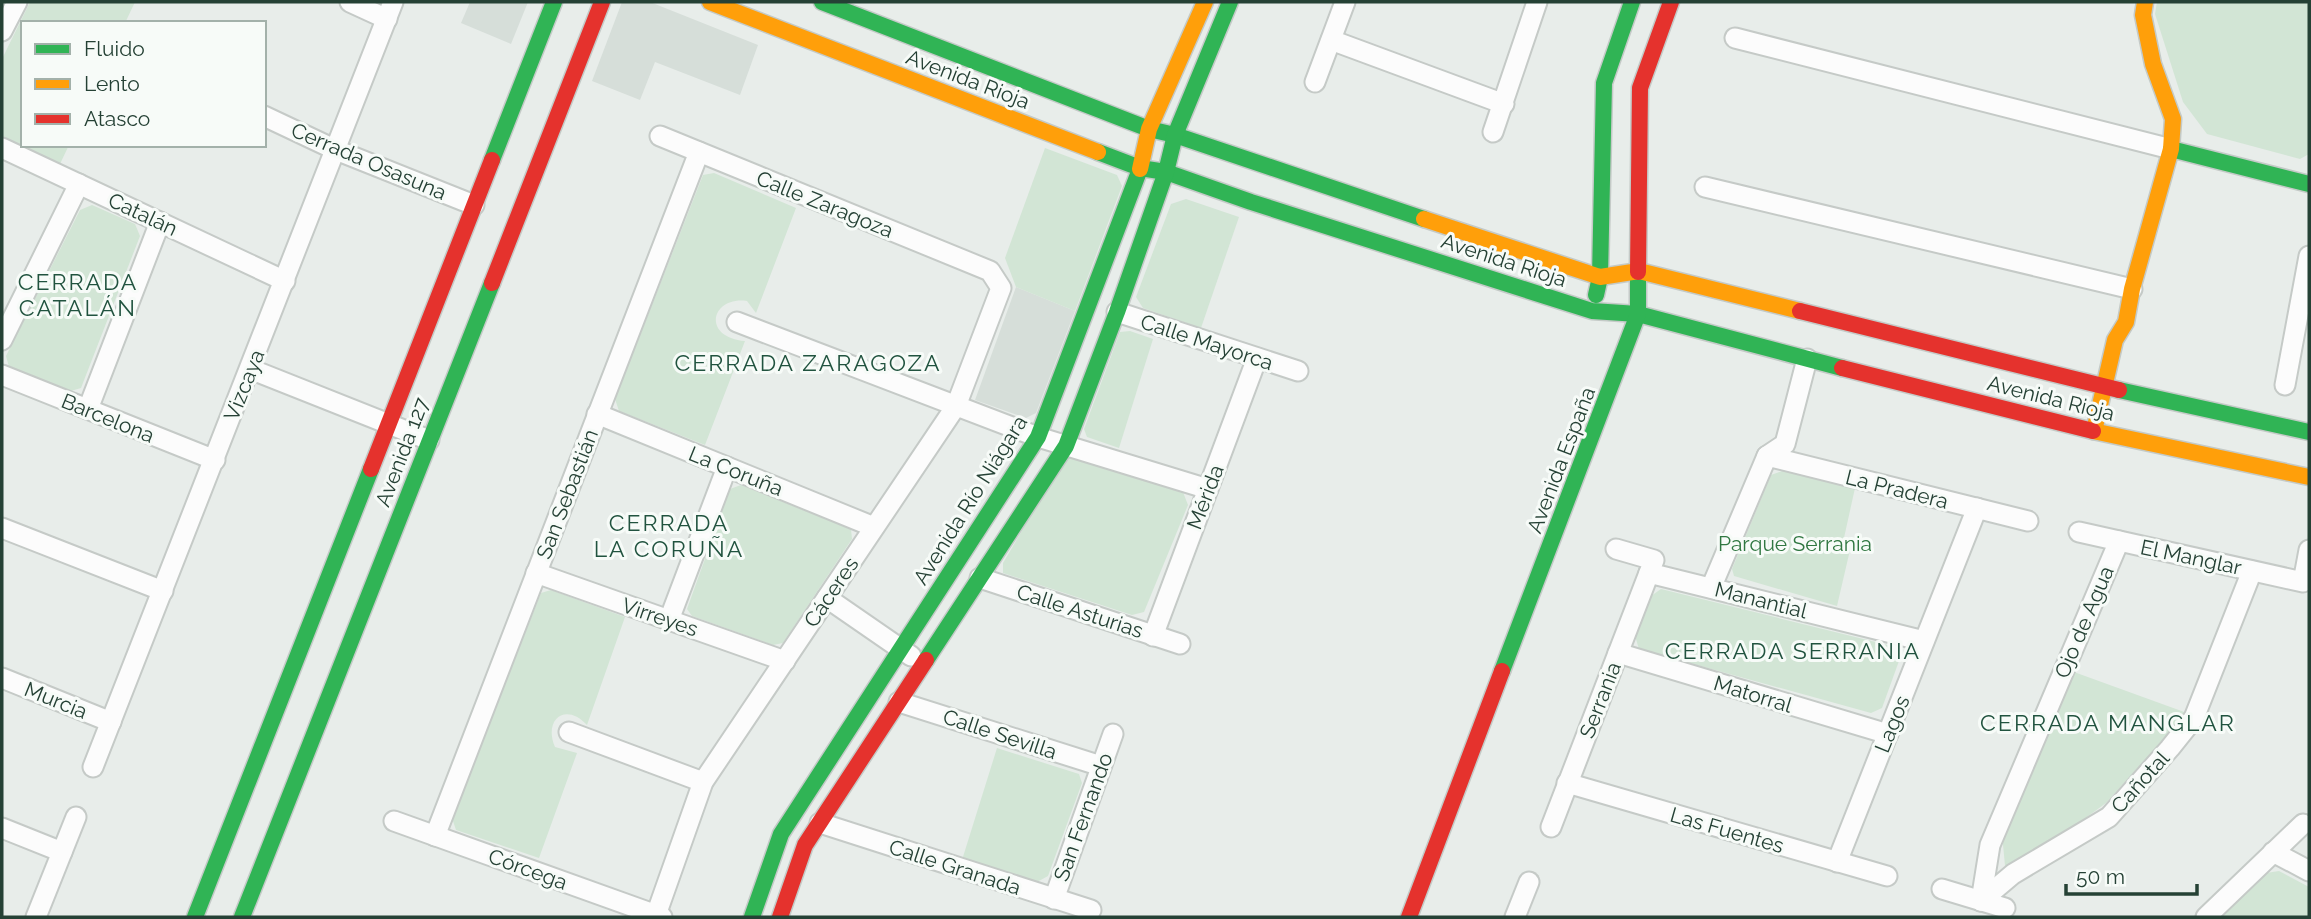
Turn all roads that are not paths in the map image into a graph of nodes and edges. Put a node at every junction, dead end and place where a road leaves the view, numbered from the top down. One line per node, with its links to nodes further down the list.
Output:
1 (17, 2): 15 (street)
2 (351, 2): 14 (street)
3 (554, 2): 35 (main road, Avenida 127)
4 (602, 2): 63 (main road, Avenida 127)
5 (710, 2): 29 (main road, Avenida Rioja)
6 (822, 2): 21 (main road, Avenida Rioja)
7 (1205, 2): 21 (main road, Avenida Río Niágara)
8 (1230, 2): 23 (main road)
9 (1345, 2): 17 (street)
10 (1538, 2): 19 (street)
11 (1632, 2): 41 (main road)
12 (1671, 2): 40 (main road, Avenida España)
13 (2145, 2): 26 (main road)
14 (390, 10): 27 (street, Vizcaya)
15 (2, 32)
16 (1735, 38): 26 (street)
17 (1331, 40): 18 (street); 19 (street)
18 (1315, 82)
19 (1504, 103): 22 (street)
20 (266, 118): 27 (street, Cerrada Osasuna)
21 (1149, 129): 23 (main road, Avenida Rioja); 29 (main road, Avenida Río Niágara)
22 (1493, 132)
23 (1175, 135): 30 (main road); 32 (main road, Avenida Rioja)
24 (660, 136): 28 (street, Calle Zaragoza)
25 (2, 148): 31 (street, Catalán)
26 (2171, 149): 33 (main road); 43 (main road)
27 (336, 150): 35 (street, Cerrada Osasuna); 42 (street, Vizcaya)
28 (699, 152): 39 (street, Calle Zaragoza); 58 (street, San Sebastián)
29 (1140, 168): 30 (main road, Avenida Rioja); 62 (main road, Avenida Río Niágara)
30 (1166, 172): 32 (main road, Avenida Rioja); 45 (main road)
31 (79, 184): 37 (street, Catalán); 48 (street)
32 (1256, 184): 36 (main road, Avenida Rioja); 36 (main road, Avenida Rioja)
33 (2309, 184)
34 (1705, 187): 43 (street)
35 (474, 205): 59 (main road, Avenida 127)
36 (1333, 208): 41 (main road, Avenida Rioja); 44 (main road, Avenida Rioja)
37 (160, 222): 42 (street, Catalán); 57 (street)
38 (2309, 256): 54 (street)
39 (990, 271): 56 (street, Cáceres)
40 (1639, 271): 41 (main road, Avenida Rioja); 46 (main road, Avenida España); 55 (main road, Avenida Rioja)
41 (1600, 277): 44 (main road)
42 (285, 281): 51 (street, Vizcaya)
43 (2132, 289): 55 (main road)
44 (1592, 311): 46 (main road, Avenida Rioja)
45 (1117, 312): 49 (street, Calle Mayorca); 64 (main road)
46 (1638, 314): 50 (main road, Avenida Rioja); 127 (main road, Avenida España)
47 (737, 322): 56 (street)
48 (2, 340)
49 (1257, 358): 52 (street, Calle Mayorca); 69 (street, Mérida)
50 (1807, 359): 60 (main road, Avenida Rioja); 65 (street)
51 (250, 369): 59 (street); 66 (street, Vizcaya)
52 (1298, 371)
53 (2, 375): 57 (street, Barcelona)
54 (2285, 385)
55 (2105, 387): 60 (main road); 61 (main road, Avenida Rioja)
56 (956, 406): 62 (street); 72 (street, Cáceres)
57 (88, 410): 66 (street, Barcelona)
58 (597, 414): 67 (street, La Coruña); 79 (street, San Sebastián)
59 (388, 423): 63 (street); 123 (main road, Avenida 127)
60 (2094, 431): 68 (main road, Avenida Rioja)
61 (2309, 432)
62 (1038, 438): 64 (street); 89 (main road, Avenida Río Niágara)
63 (429, 440): 124 (main road, Avenida 127)
64 (1066, 446): 69 (street); 81 (main road)
65 (1767, 456): 70 (street, La Pradera); 82 (street)
66 (215, 460): 83 (street, Vizcaya)
67 (727, 467): 72 (street, La Coruña); 85 (street)
68 (2309, 477)
69 (1208, 489): 86 (street, Mérida)
70 (1977, 508): 71 (street, La Pradera); 87 (street, Lagos)
71 (2028, 521)
72 (874, 527): 84 (street, Cáceres)
73 (2, 528): 83 (street)
74 (2079, 532): 75 (street, El Manglar)
75 (2119, 541): 78 (street, El Manglar); 118 (street, Ojo de Agua)
76 (1616, 550): 80 (street)
77 (2309, 551): 78 (street, El Manglar)
78 (2252, 571): 118 (street, Cañotal)
79 (536, 573): 85 (street, Virreyes); 109 (street, San Sebastián)
80 (1649, 573): 82 (street, Manantial); 90 (street, Serrania)
81 (980, 578): 86 (street, Calle Asturias); 92 (main road)
82 (1711, 588): 87 (street, Manantial)
83 (163, 591): 95 (street, Vizcaya)
84 (827, 598): 89 (street); 91 (street, Cáceres)
85 (669, 620): 91 (street, Virreyes)
86 (1153, 636): 88 (street, Calle Asturias)
87 (1924, 641): 98 (street, Lagos)
88 (1180, 645)
89 (901, 649): 92 (street); 125 (main road, Avenida Río Niágara)
90 (1618, 653): 98 (street, Matorral); 102 (street, Serrania)
91 (785, 661): 101 (street, Cáceres)
92 (923, 664): 94 (main road)
93 (2, 678): 95 (street, Murcia)
94 (899, 702): 99 (street, Calle Sevilla); 105 (main road)
95 (111, 722): 100 (street, Vizcaya)
96 (569, 732): 101 (street)
97 (1113, 734): 99 (street, San Fernando)
98 (1888, 734): 112 (street, Lagos)
99 (1101, 766): 117 (street, San Fernando)
100 (93, 767)
101 (703, 782): 121 (street, Cáceres)
102 (1567, 783): 107 (street, Serrania); 112 (street, Las Fuentes)
103 (76, 817): 110 (street)
104 (394, 821): 109 (street, Córcega)
105 (820, 823): 117 (street, Calle Granada); 126 (main road)
106 (2303, 824): 111 (street)
107 (1551, 827)
108 (2, 828): 110 (street)
109 (435, 836): 121 (street, Córcega)
110 (62, 852): 122 (street)
111 (2273, 852): 113 (street); 129 (street)
112 (1837, 862): 114 (street, Las Fuentes)
113 (2309, 871)
114 (1887, 876)
115 (1529, 882): 128 (street)
116 (1942, 889): 118 (street)
117 (1054, 900): 120 (street, Calle Granada)
118 (1981, 901): 119 (street)
119 (2005, 908)
120 (1091, 910)
121 (659, 916)
122 (36, 917)
123 (195, 917)
124 (242, 917)
125 (752, 917)
126 (780, 917)
127 (1409, 917)
128 (1516, 917)
129 (2206, 917)

